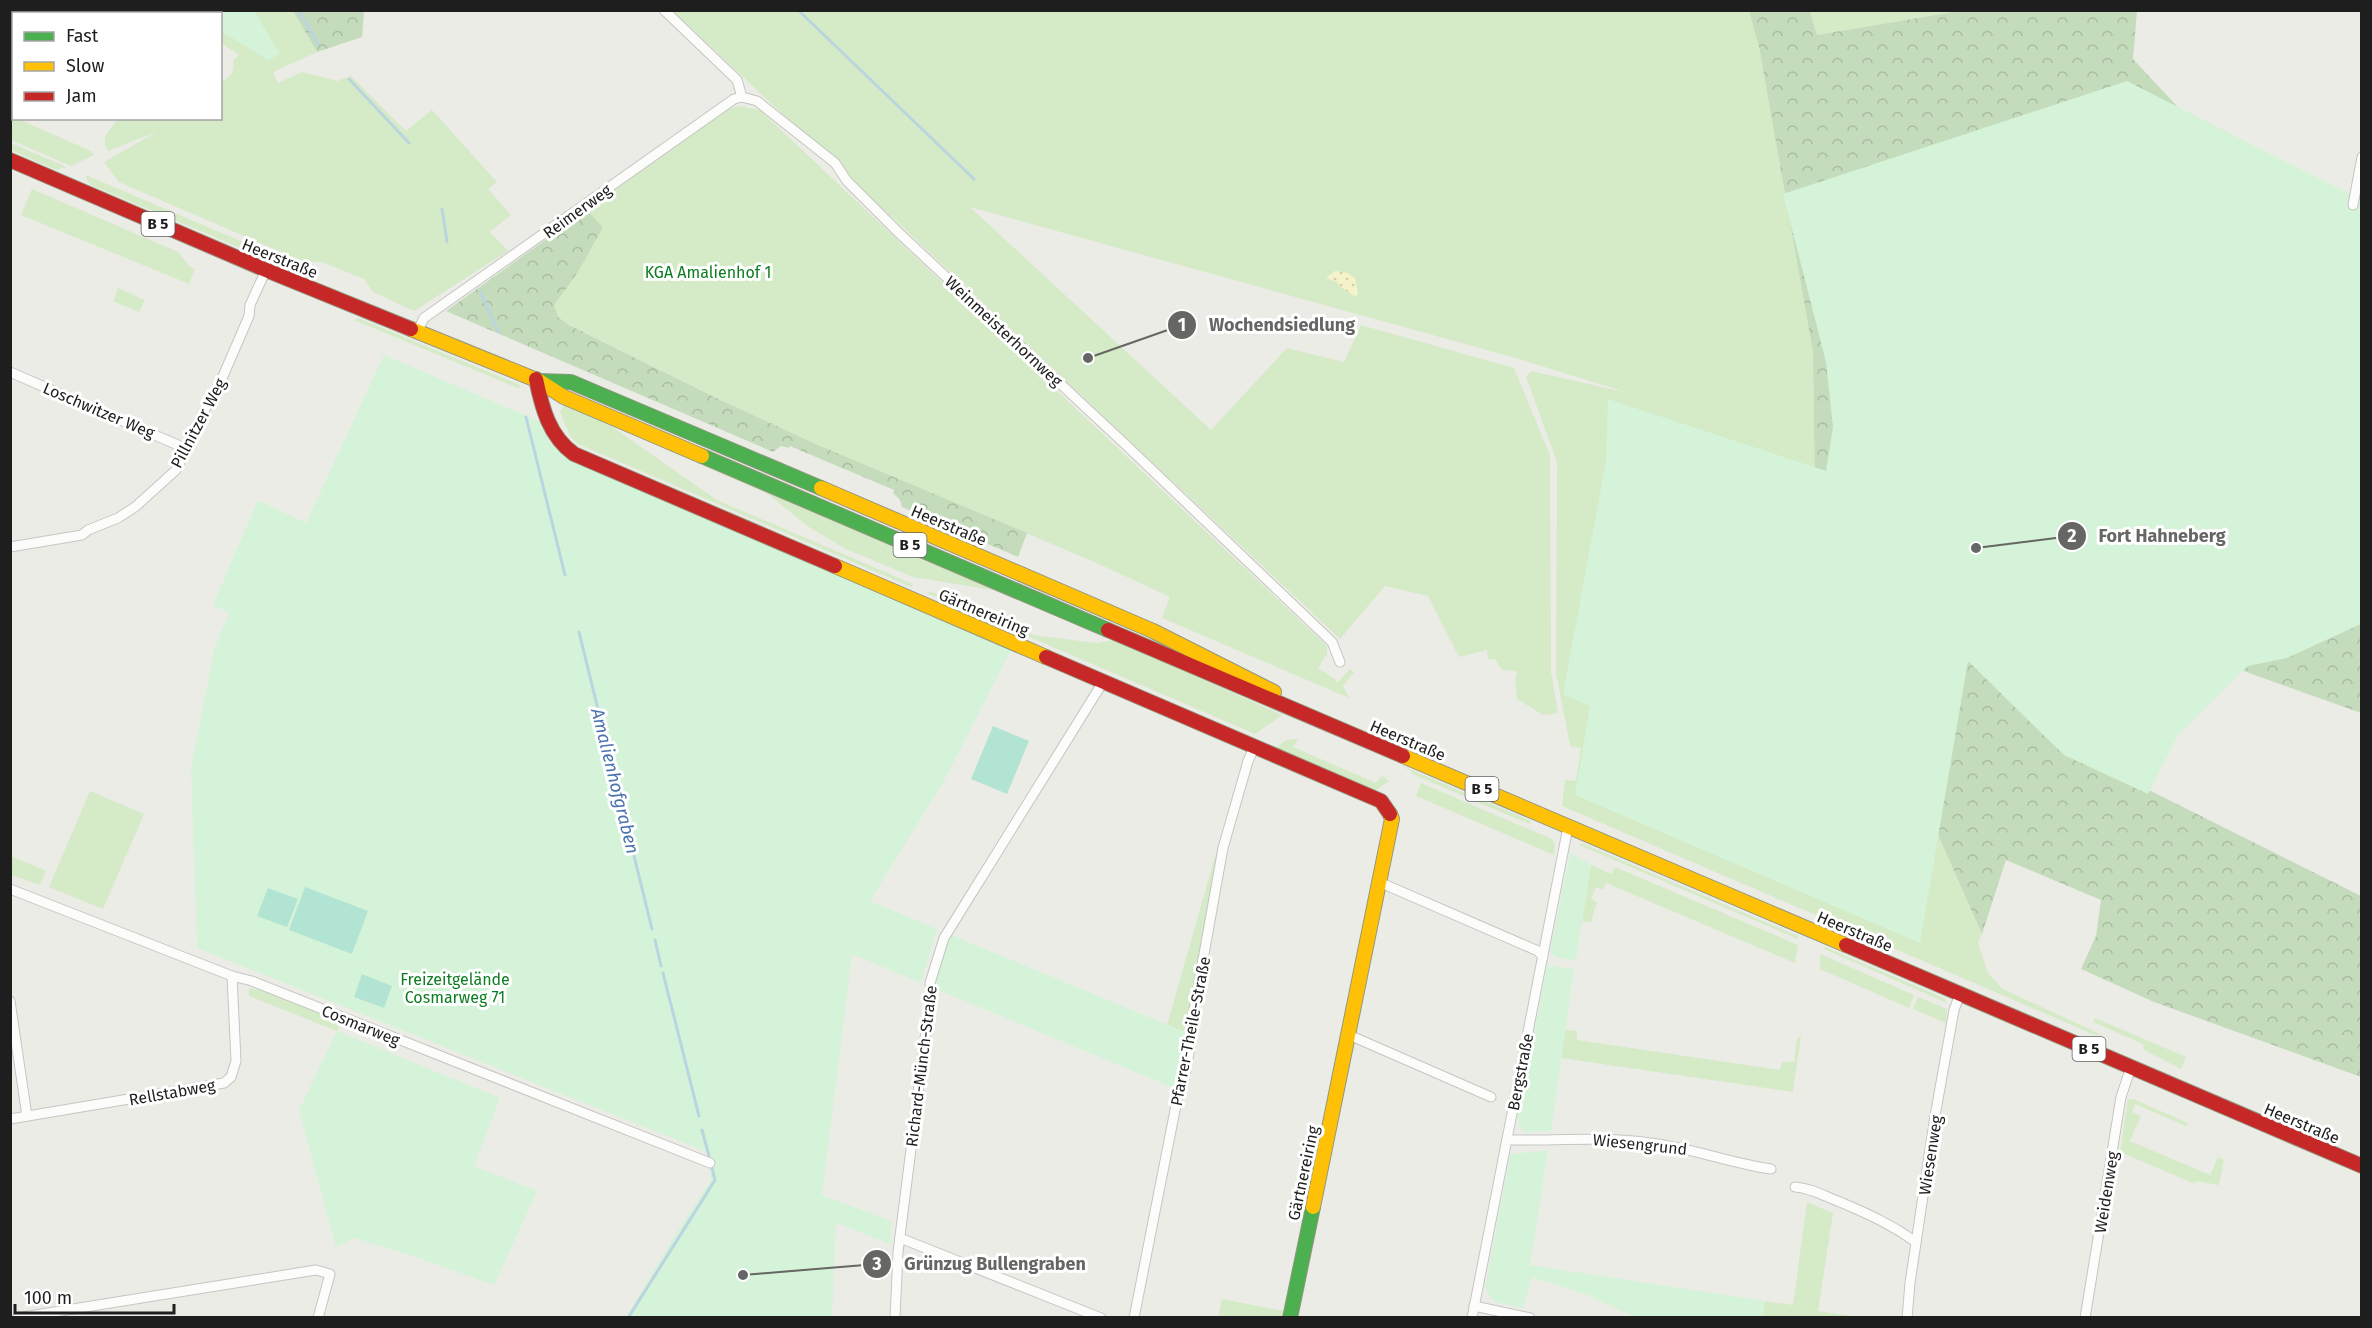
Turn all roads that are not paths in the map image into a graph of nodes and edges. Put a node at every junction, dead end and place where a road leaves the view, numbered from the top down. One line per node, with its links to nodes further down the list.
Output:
1 (664, 10): 2 (street)
2 (742, 97): 7 (street, Reimerweg); 12 (street, Weinmeisterhornweg)
3 (2361, 157): 5 (street)
4 (10, 160): 6 (main road, Heerstraße / B 5)
5 (2353, 205)
6 (266, 270): 7 (main road, Heerstraße / B 5); 10 (street, Pillnitzer Weg)
7 (418, 330): 9 (main road, Heerstraße / B 5)
8 (10, 372): 10 (street, Loschwitzer Weg)
9 (537, 380): 13 (main road, Gärtnereiring); 15 (main road, Heerstraße / B 5)
10 (187, 449): 11 (street, Pillnitzer Weg)
11 (10, 547)
12 (1340, 662)
13 (1103, 682): 14 (main road, Gärtnereiring); 32 (street, Richard-Münch-Straße)
14 (1255, 746): 16 (main road, Gärtnereiring); 39 (street, Pfarrer-Theile-Straße)
15 (1568, 827): 18 (street, Bergstraße); 20 (main road, Heerstraße / B 5)
16 (1380, 882): 18 (street); 22 (main road, Gärtnereiring)
17 (10, 889): 19 (street, Cosmarweg)
18 (1543, 957): 27 (street, Bergstraße)
19 (232, 976): 25 (street, Rellstabweg); 28 (street, Cosmarweg)
20 (1960, 994): 23 (main road, Heerstraße / B 5); 33 (street, Wiesenweg)
21 (10, 1001): 25 (street)
22 (1349, 1035): 24 (street); 40 (main road, Gärtnereiring)
23 (2132, 1067): 29 (main road, Heerstraße / B 5); 44 (street, Weidenweg)
24 (1491, 1097)
25 (27, 1116): 26 (street, Rellstabweg)
26 (10, 1119)
27 (1507, 1140): 30 (street, Wiesengrund); 34 (street, Bergstraße)
28 (710, 1163)
29 (2361, 1166)
30 (1771, 1169)
31 (1795, 1188): 33 (street)
32 (900, 1238): 37 (street, Richard-Münch-Straße); 38 (street)
33 (1916, 1242): 43 (street, Wiesenweg)
34 (1474, 1306): 41 (street, Bergstraße); 42 (street)
35 (17, 1317): 36 (street)
36 (318, 1317)
37 (895, 1317)
38 (1101, 1317)
39 (1134, 1317)
40 (1290, 1317)
41 (1472, 1317)
42 (1530, 1317)
43 (1907, 1317)
44 (2085, 1317)

